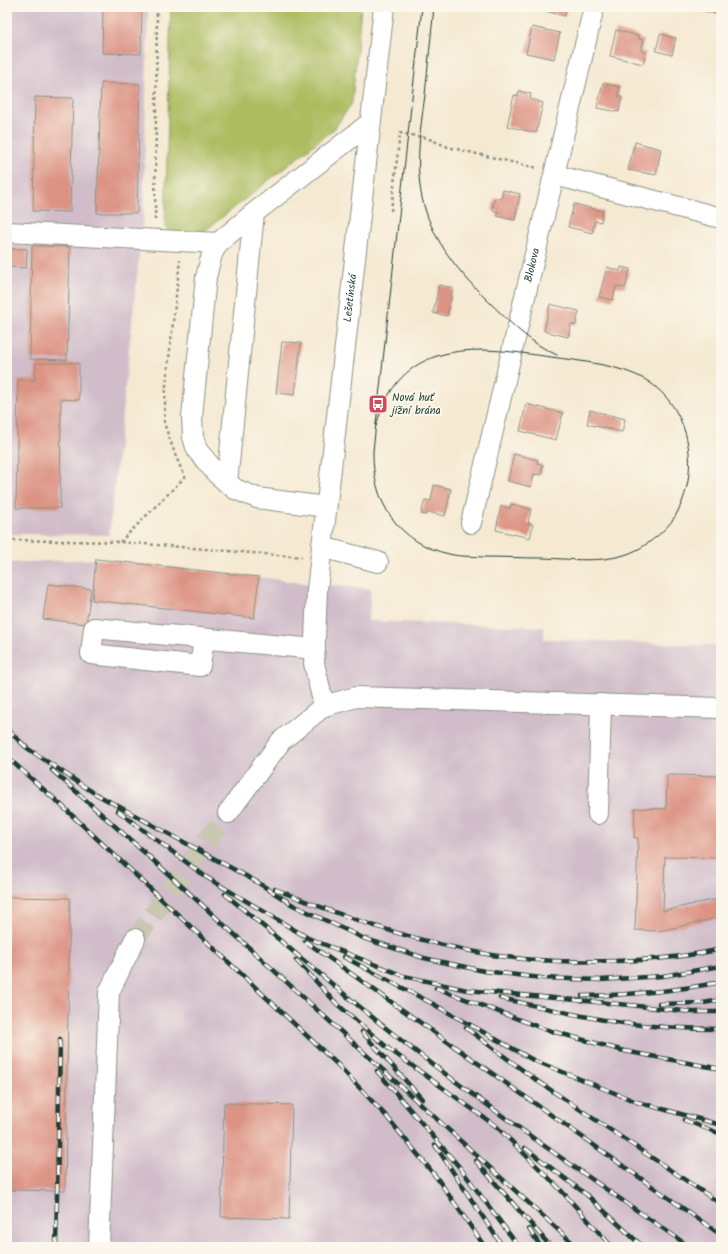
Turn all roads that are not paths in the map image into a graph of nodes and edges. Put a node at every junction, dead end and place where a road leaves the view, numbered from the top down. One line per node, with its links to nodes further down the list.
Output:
1 (384, 7): 3 (street, Lešetínská)
2 (594, 7): 4 (street, Blokova)
3 (370, 123): 5 (street); 10 (street, Lešetínská)
4 (554, 175): 6 (street); 11 (street, Blokova)
5 (254, 213): 8 (street); 9 (street)
6 (721, 218)
7 (7, 232): 8 (street)
8 (218, 243): 9 (street)
9 (227, 483): 10 (street)
10 (326, 507): 12 (street, Lešetínská)
11 (471, 522)
12 (321, 552): 13 (street); 15 (street, Lešetínská)
13 (378, 562)
14 (204, 639): 14 (street); 15 (street)
15 (315, 649): 17 (street, Lešetínská)
16 (600, 704): 17 (street); 18 (street); 20 (street)
17 (324, 706): 19 (street)
18 (721, 708)
19 (228, 813)
20 (598, 814)
21 (135, 939): 22 (street)
22 (99, 1247)

